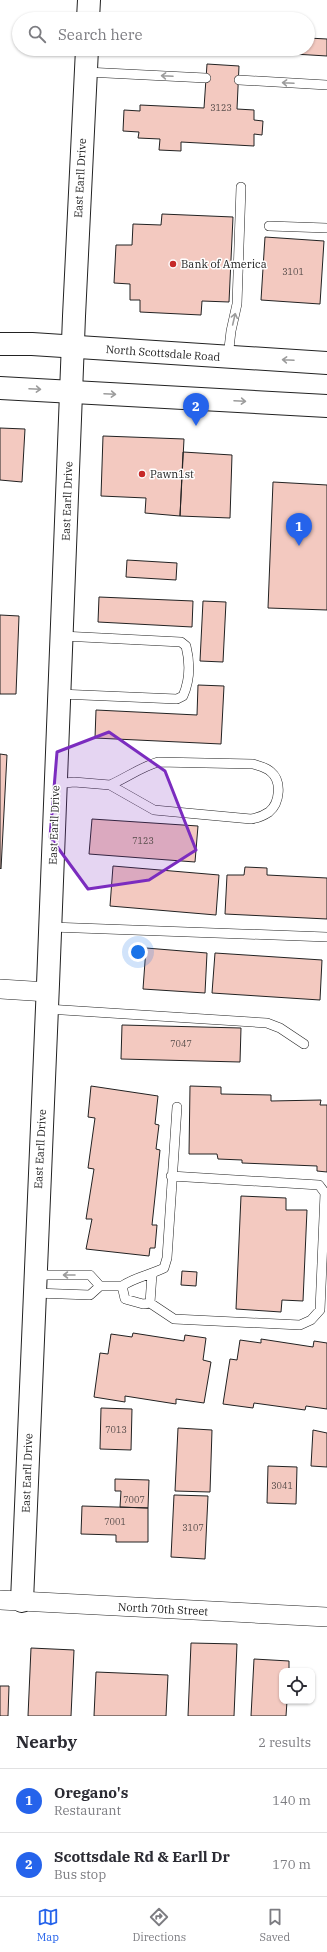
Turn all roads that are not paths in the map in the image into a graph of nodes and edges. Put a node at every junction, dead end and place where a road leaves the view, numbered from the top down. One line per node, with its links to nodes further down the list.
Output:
1 (89, 0): 2 (street)
2 (88, 12)
3 (87, 56): 4 (street, East Earll Drive)
4 (86, 72): 5 (lane, one-way to 4); 14 (street, East Earll Drive)
5 (206, 78)
6 (239, 80): 7 (lane, one-way to 6)
7 (327, 85)
8 (241, 187): 15 (lane, one-way to 8)
9 (269, 226): 10 (lane)
10 (327, 228)
11 (0, 337): 13 (street)
12 (0, 344): 13 (street, North Scottsdale Road)
13 (32, 344): 14 (street, North Scottsdale Road)
14 (73, 347): 15 (street, North Scottsdale Road); 18 (street, East Earll Drive)
15 (228, 357): 16 (street, North Scottsdale Road, one-way to 15)
16 (327, 363)
17 (0, 388): 18 (street, one-way to 18)
18 (71, 392): 19 (street, one-way to 19); 20 (street, East Earll Drive)
19 (327, 406)
20 (62, 636): 21 (street, East Earll Drive); 21 (lane)
21 (59, 694): 22 (street, East Earll Drive)
22 (56, 784): 23 (lane); 24 (street, East Earll Drive)
23 (110, 786): 23 (lane)
24 (50, 927): 25 (lane); 27 (street, East Earll Drive)
25 (327, 937)
26 (0, 989): 27 (street)
27 (47, 1000): 28 (lane); 32 (street, East Earll Drive)
28 (304, 1044)
29 (177, 1107): 30 (lane)
30 (171, 1176): 31 (lane); 35 (lane)
31 (152, 1274): 34 (lane); 35 (lane)
32 (34, 1284): 33 (lane); 33 (lane, one-way to 32); 37 (street, East Earll Drive)
33 (100, 1286): 34 (lane)
34 (122, 1286): 35 (lane)
35 (150, 1303)
36 (0, 1600): 37 (street, North 70th Street)
37 (22, 1602): 38 (street, North 70th Street)
38 (327, 1618)

